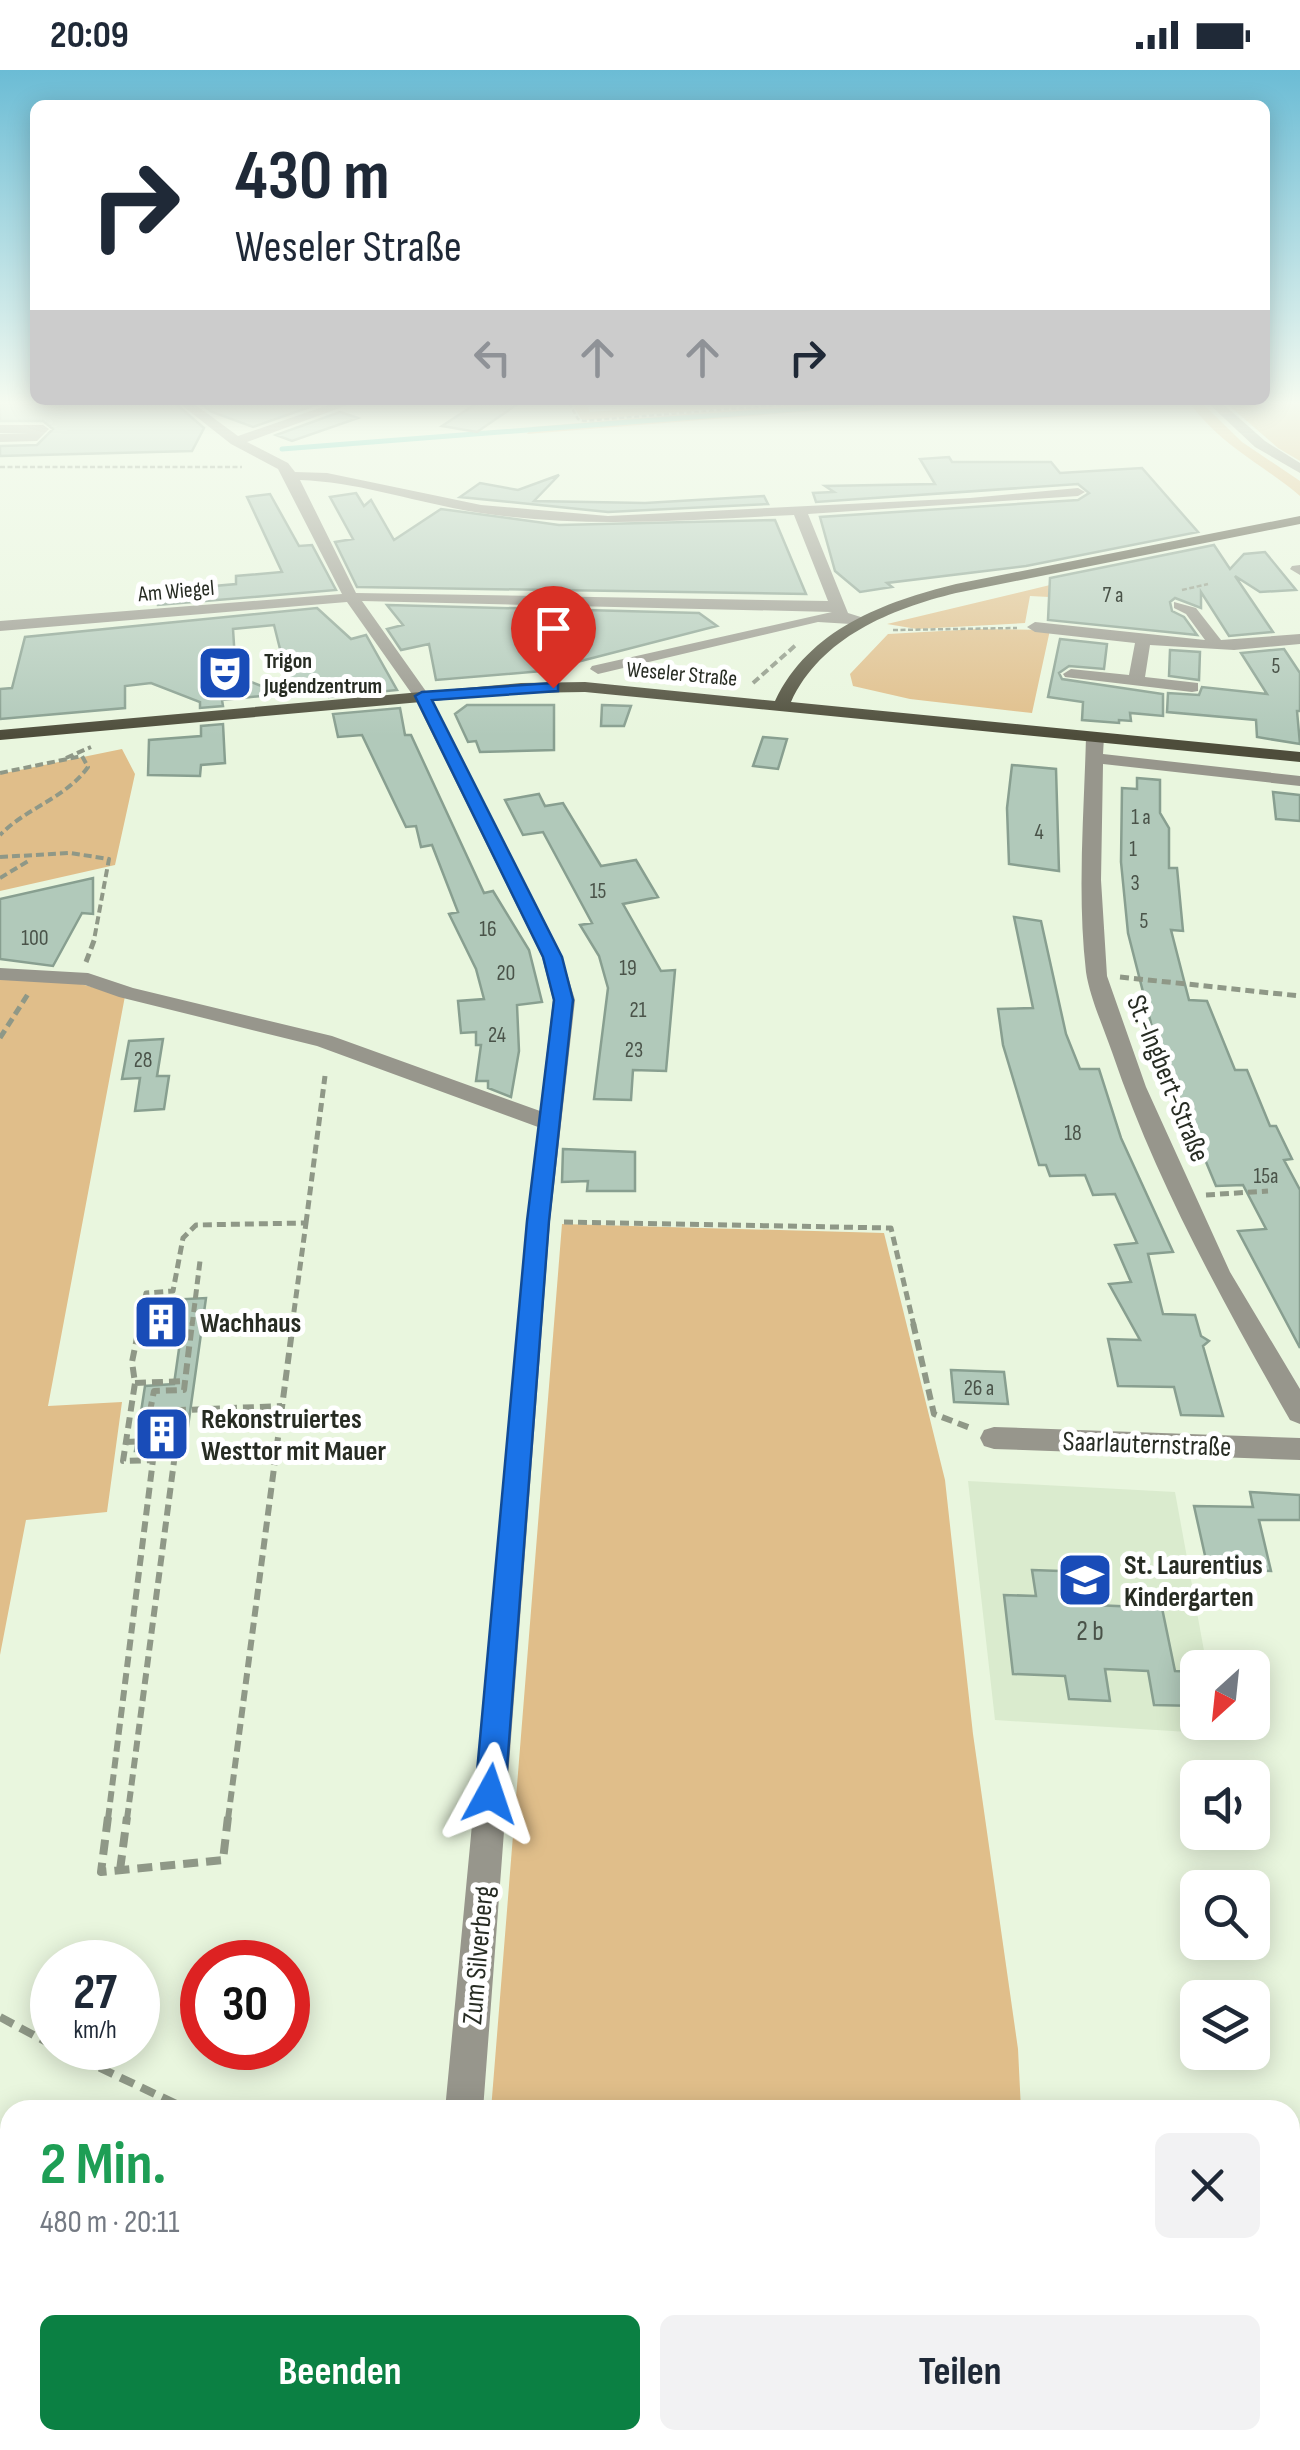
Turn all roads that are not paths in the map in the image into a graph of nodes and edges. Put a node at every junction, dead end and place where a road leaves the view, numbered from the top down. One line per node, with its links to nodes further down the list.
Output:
1 (309, 514): 6 (street, Zum Silverberg)
2 (522, 514): 3 (street)
3 (750, 514)
4 (801, 514): 8 (street)
5 (1300, 520): 9 (main road)
6 (352, 596): 8 (street, Am Wiegel); 10 (street, Am Wiegel); 19 (street, Zum Silverberg)
7 (1179, 605): 13 (street)
8 (839, 611): 9 (street); 15 (street)
9 (862, 622): 20 (main road)
10 (0, 626)
11 (1035, 627): 12 (street)
12 (1143, 641): 13 (street); 17 (street)
13 (1216, 644): 14 (street)
14 (1296, 645)
15 (598, 669)
16 (1072, 674): 17 (street)
17 (1136, 681): 18 (street)
18 (1192, 688)
19 (422, 696): 20 (main road, Weseler Straße); 21 (main road, Weseler Straße); 26 (street, Zum Silverberg)
20 (781, 705): 22 (main road, Weseler Straße)
21 (0, 735)
22 (1095, 748): 23 (main road, Weseler Straße); 24 (street, Weseler Straße); 27 (street, St.-Ingbert-Straße)
23 (1300, 757)
24 (1300, 780)
25 (0, 974): 26 (street)
26 (550, 1123): 30 (street, Zum Silverberg)
27 (1300, 1412)
28 (994, 1438): 29 (street, Saarlauternstraße)
29 (1300, 1449)
30 (465, 2100)

